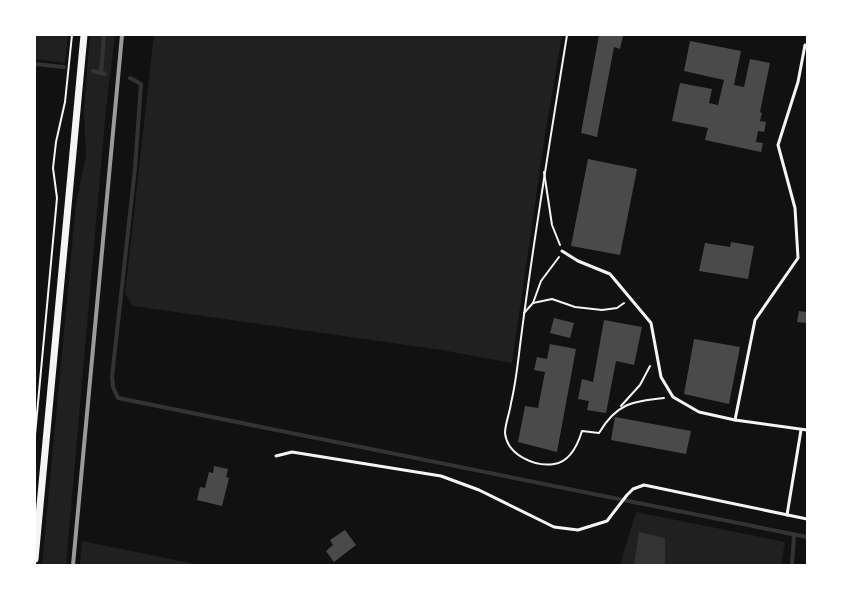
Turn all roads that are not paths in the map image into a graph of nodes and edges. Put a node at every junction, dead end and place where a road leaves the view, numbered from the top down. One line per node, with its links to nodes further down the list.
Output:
1 (84, 35): 10 (street)
2 (805, 45): 4 (lane)
3 (562, 251): 4 (lane)
4 (735, 420): 5 (lane)
5 (801, 430): 6 (lane); 8 (lane)
6 (807, 430)
7 (276, 456): 8 (lane)
8 (788, 515): 9 (lane)
9 (807, 519)
10 (35, 559)

